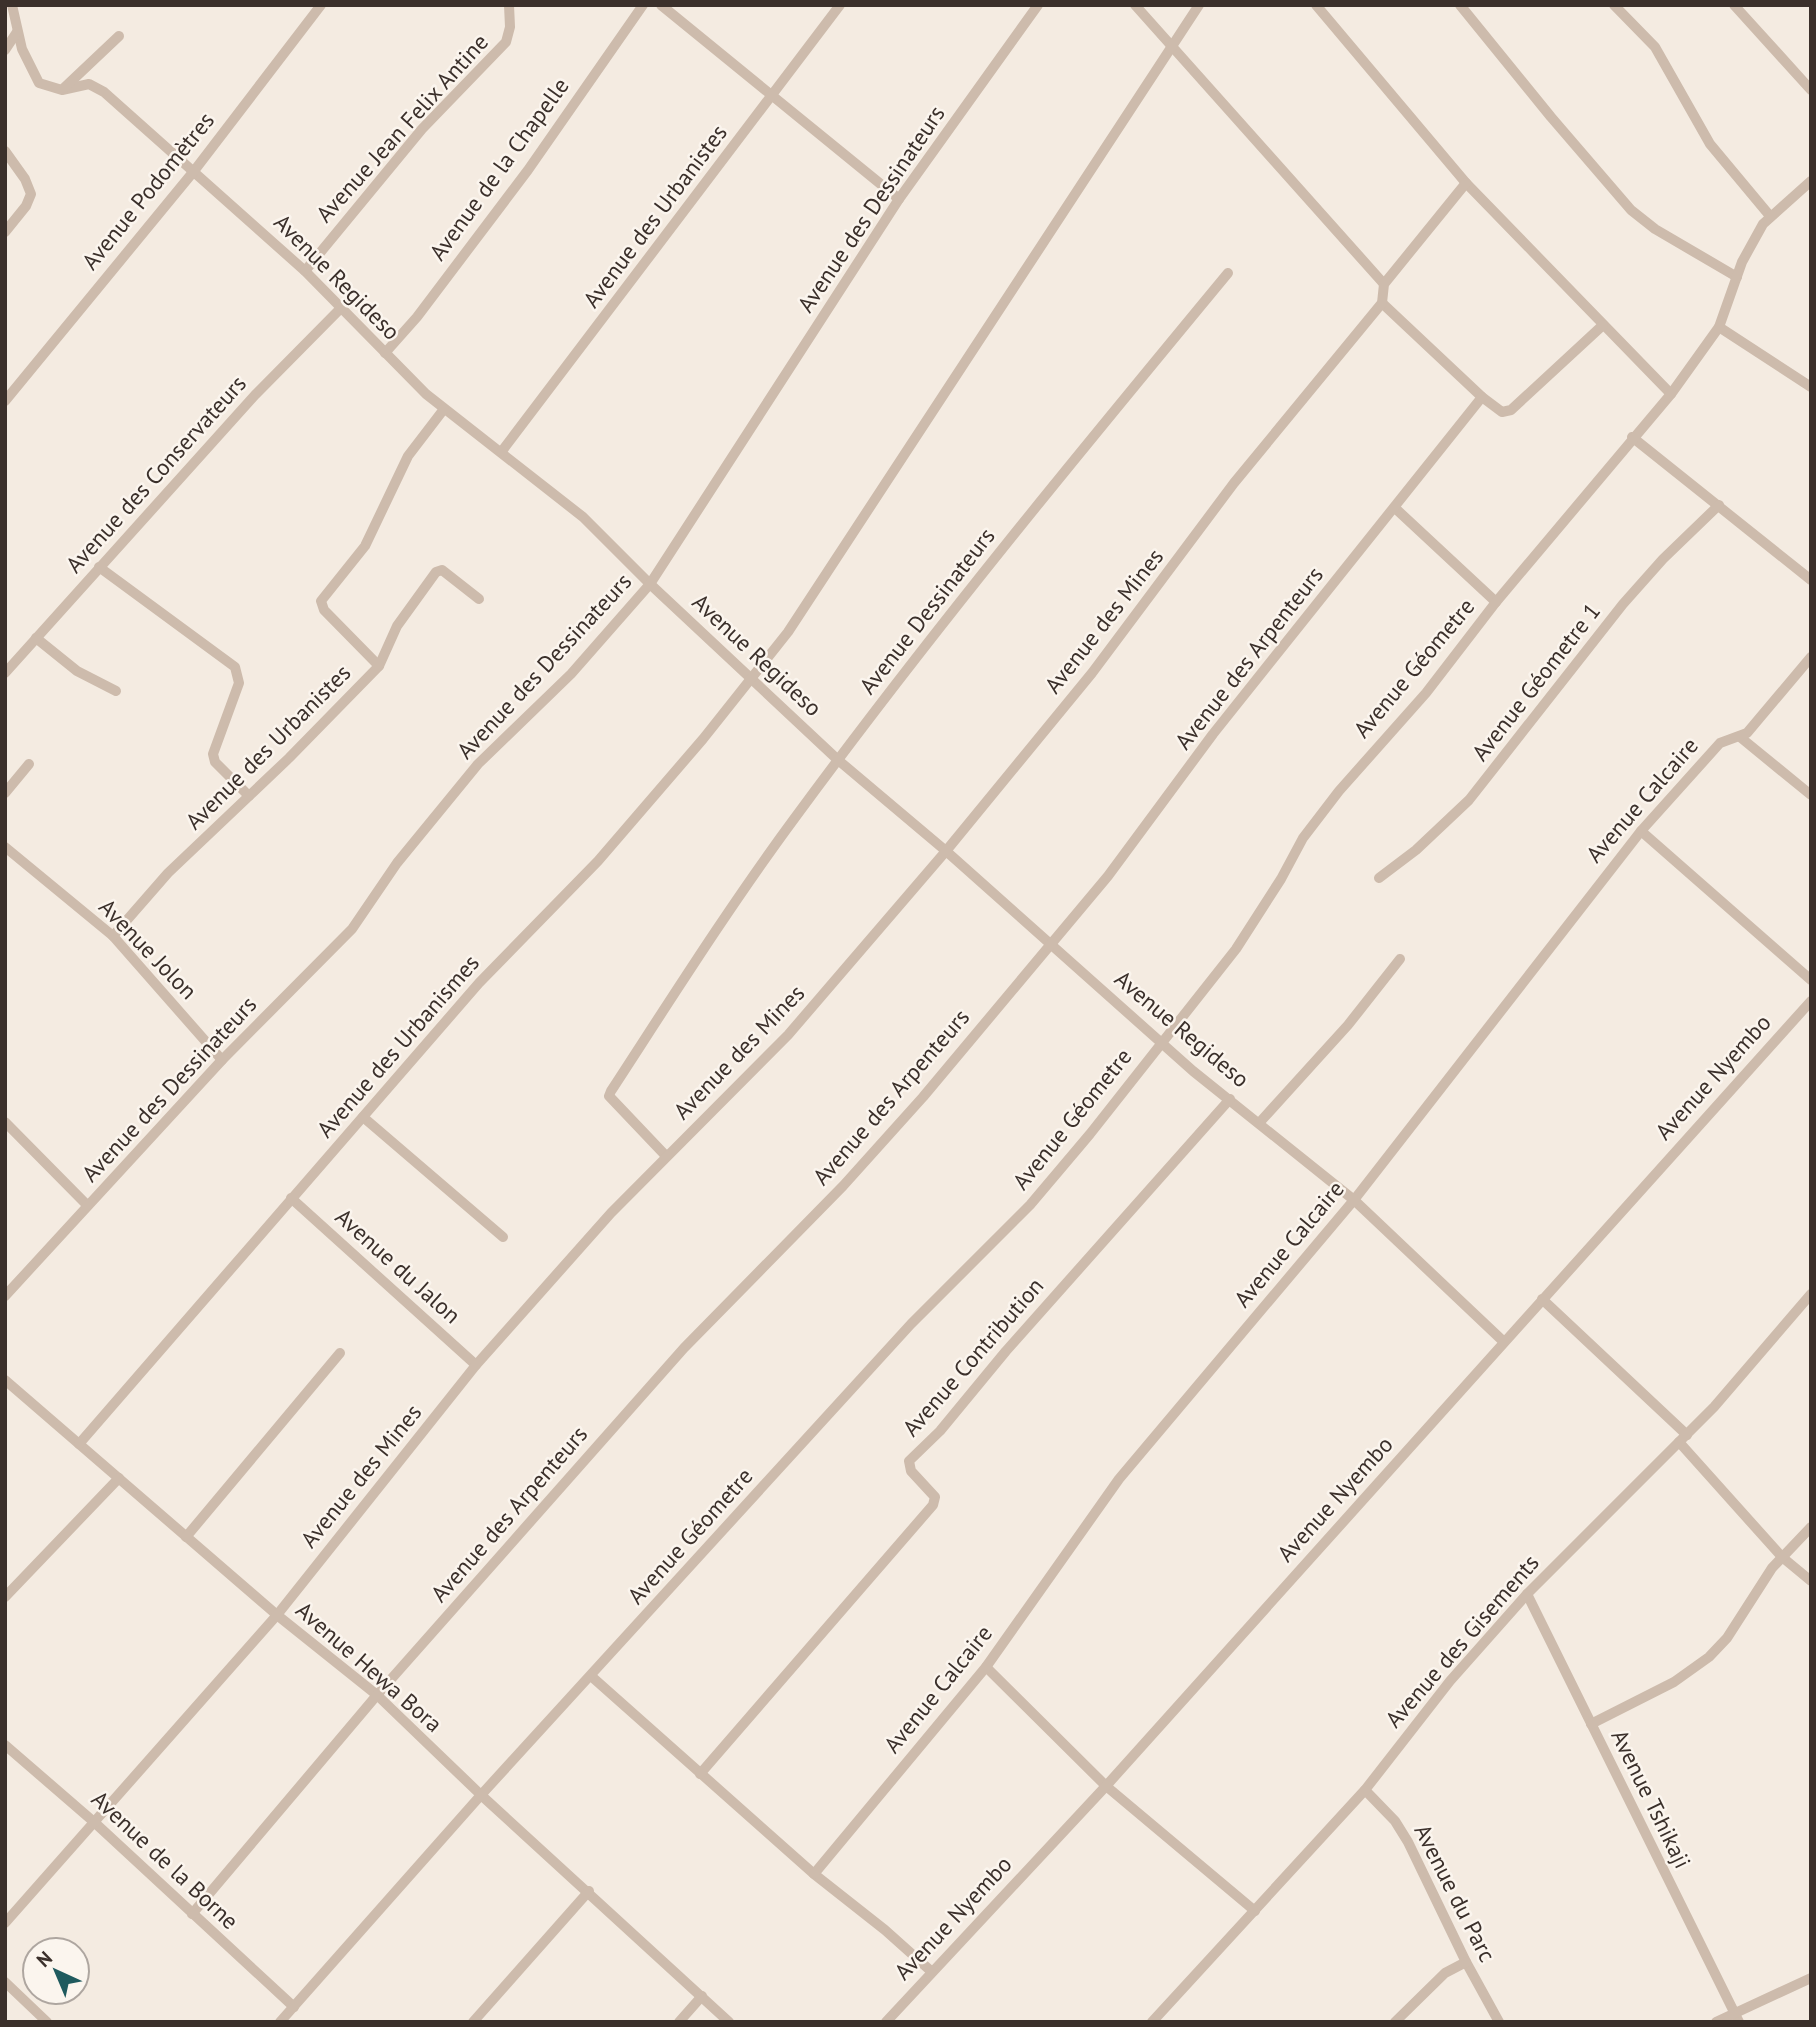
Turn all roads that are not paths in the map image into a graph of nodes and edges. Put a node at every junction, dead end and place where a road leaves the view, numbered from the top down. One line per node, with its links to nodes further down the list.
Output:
1 (12, 5): 14 (street)
2 (321, 5): 22 (street, Avenue Podomètres)
3 (509, 5): 28 (street, Avenue Jean Felix Antine)
4 (643, 5): 36 (street, Avenue de la Chapelle)
5 (661, 5): 20 (street)
6 (840, 5): 20 (street, Avenue des Urbanistes)
7 (1038, 5): 25 (street, Avenue des Dessinateurs)
8 (1135, 5): 16 (street)
9 (1199, 5): 16 (street)
10 (1460, 5): 30 (street)
11 (1614, 5): 26 (street)
12 (1734, 5): 19 (street)
13 (1324, 8): 24 (street)
14 (17, 32): 17 (street); 18 (street)
15 (119, 36): 18 (street)
16 (1172, 46): 31 (street); 55 (street)
17 (5, 50)
18 (62, 90): 22 (street, Avenue Regideso)
19 (1811, 90)
20 (771, 98): 25 (street); 43 (street, Avenue des Urbanistes)
21 (5, 151): 27 (street)
22 (194, 170): 28 (street, Avenue Regideso); 40 (street, Avenue Podomètres)
23 (1811, 181): 26 (street, Avenue Géometre)
24 (1466, 183): 31 (street); 34 (street)
25 (899, 200): 48 (street, Avenue des Dessinateurs)
26 (1770, 216): 30 (street, Avenue Géometre)
27 (5, 232)
28 (305, 271): 33 (street, Avenue Regideso)
29 (1228, 273): 58 (street, Avenue Dessinateurs)
30 (1737, 277): 35 (street, Avenue Géometre)
31 (1384, 284): 32 (street)
32 (1382, 303): 39 (street); 65 (street, Avenue des Mines)
33 (341, 308): 36 (street, Avenue Regideso); 46 (street, Avenue des Conservateurs)
34 (1602, 325): 38 (street); 39 (street)
35 (1719, 327): 37 (street); 38 (street, Avenue Géometre)
36 (385, 353): 41 (street, Avenue Regideso)
37 (1811, 387)
38 (1671, 394): 42 (street, Avenue Géometre)
39 (1482, 397): 45 (street, Avenue des Arpenteurs)
40 (5, 401)
41 (444, 409): 43 (street, Avenue Regideso); 53 (street, Avenue des Urbanistes)
42 (1632, 437): 44 (street); 50 (street, Avenue Géometre)
43 (502, 451): 48 (street, Avenue Regideso)
44 (1719, 505): 47 (street); 66 (street, Avenue Géometre 1)
45 (1395, 508): 50 (street); 68 (street, Avenue des Arpenteurs)
46 (99, 567): 51 (street, Avenue des Conservateurs); 62 (street)
47 (1811, 580)
48 (650, 584): 55 (street, Avenue Regideso); 73 (street, Avenue des Dessinateurs)
49 (479, 599): 53 (street)
50 (1496, 602): 72 (street, Avenue Géometre)
51 (36, 638): 54 (street, Avenue des Conservateurs); 56 (street)
52 (1811, 657): 57 (street, Avenue Calcaire)
53 (379, 666): 62 (street, Avenue des Urbanistes)
54 (5, 673)
55 (751, 678): 58 (street, Avenue Regideso); 75 (street, Avenue des Urbanismes)
56 (116, 691)
57 (1740, 737): 61 (street); 63 (street, Avenue Calcaire)
58 (838, 760): 65 (street, Avenue Regideso); 78 (street, Avenue Dessinateurs)
59 (29, 764): 60 (street)
60 (5, 793)
61 (1811, 795)
62 (249, 796): 67 (street, Avenue des Urbanistes)
63 (1641, 831): 70 (street); 80 (street, Avenue Calcaire)
64 (5, 847): 67 (street, Avenue Jolon)
65 (946, 850): 68 (street, Avenue Regideso); 78 (street, Avenue des Mines)
66 (1379, 878)
67 (113, 936): 73 (street, Avenue Jolon)
68 (1052, 944): 72 (street, Avenue Regideso); 102 (street, Avenue des Arpenteurs)
69 (1400, 959): 77 (street)
70 (1811, 980)
71 (1808, 1009): 85 (street, Avenue Nyembo)
72 (1160, 1043): 74 (street, Avenue Regideso); 101 (street, Avenue Géometre)
73 (222, 1060): 81 (street, Avenue des Dessinateurs)
74 (1230, 1099): 77 (street, Avenue Regideso); 105 (street, Avenue Contribution)
75 (363, 1117): 79 (street, Avenue des Urbanismes); 82 (street)
76 (5, 1122): 81 (street)
77 (1260, 1122): 80 (street, Avenue Regideso)
78 (667, 1156): 88 (street, Avenue des Mines)
79 (291, 1198): 88 (street, Avenue du Jalon); 91 (street, Avenue des Urbanismes)
80 (1354, 1200): 86 (street, Avenue Regideso); 100 (street, Avenue Calcaire)
81 (88, 1205): 84 (street, Avenue des Dessinateurs)
82 (503, 1237)
83 (1811, 1294): 90 (street, Avenue des Gisements)
84 (5, 1296)
85 (1542, 1299): 86 (street, Avenue Nyembo); 90 (street)
86 (1504, 1342): 106 (street, Avenue Nyembo)
87 (340, 1353): 94 (street)
88 (477, 1365): 99 (street, Avenue des Mines)
89 (5, 1380): 91 (street, Avenue Hewa Bora)
90 (1683, 1438): 95 (street); 97 (street, Avenue des Gisements)
91 (79, 1444): 92 (street, Avenue Hewa Bora)
92 (119, 1478): 94 (street, Avenue Hewa Bora); 98 (street)
93 (1811, 1527): 95 (street)
94 (186, 1536): 99 (street, Avenue Hewa Bora)
95 (1782, 1557): 96 (street); 103 (street)
96 (1811, 1581)
97 (1527, 1594): 103 (street, Avenue Tshikaji); 107 (street, Avenue des Gisements)
98 (5, 1597)
99 (277, 1615): 102 (street, Avenue Hewa Bora); 109 (street, Avenue des Mines)
100 (986, 1667): 106 (street); 110 (street, Avenue Calcaire)
101 (591, 1676): 105 (street); 108 (street, Avenue Géometre)
102 (377, 1695): 108 (street, Avenue Hewa Bora); 113 (street, Avenue des Arpenteurs)
103 (1591, 1724): 121 (street, Avenue Tshikaji)
104 (5, 1745): 109 (street, Avenue de la Borne)
105 (701, 1774): 110 (street)
106 (1106, 1786): 112 (street); 116 (street, Avenue Nyembo)
107 (1365, 1790): 112 (street, Avenue des Gisements); 115 (street, Avenue du Parc)
108 (481, 1795): 111 (street, Avenue Hewa Bora); 120 (street, Avenue Géometre)
109 (94, 1822): 113 (street, Avenue de la Borne); 114 (street, Avenue des Mines)
110 (814, 1874): 116 (street)
111 (589, 1891): 119 (street, Avenue Hewa Bora); 124 (street)
112 (1255, 1911): 128 (street, Avenue des Gisements)
113 (192, 1914): 120 (street, Avenue de la Borne)
114 (5, 1923)
115 (1466, 1962): 129 (street); 130 (street, Avenue du Parc)
116 (932, 1972): 127 (street, Avenue Nyembo)
117 (1811, 1978): 121 (street)
118 (5, 1982): 122 (street)
119 (702, 1996): 125 (street); 126 (street, Avenue Hewa Bora)
120 (294, 2007): 123 (street, Avenue Géometre)
121 (1737, 2017): 131 (street)
122 (47, 2022)
123 (280, 2022)
124 (473, 2022)
125 (679, 2022)
126 (729, 2022)
127 (886, 2022)
128 (1152, 2022)
129 (1395, 2022)
130 (1499, 2022)
131 (1716, 2022)

